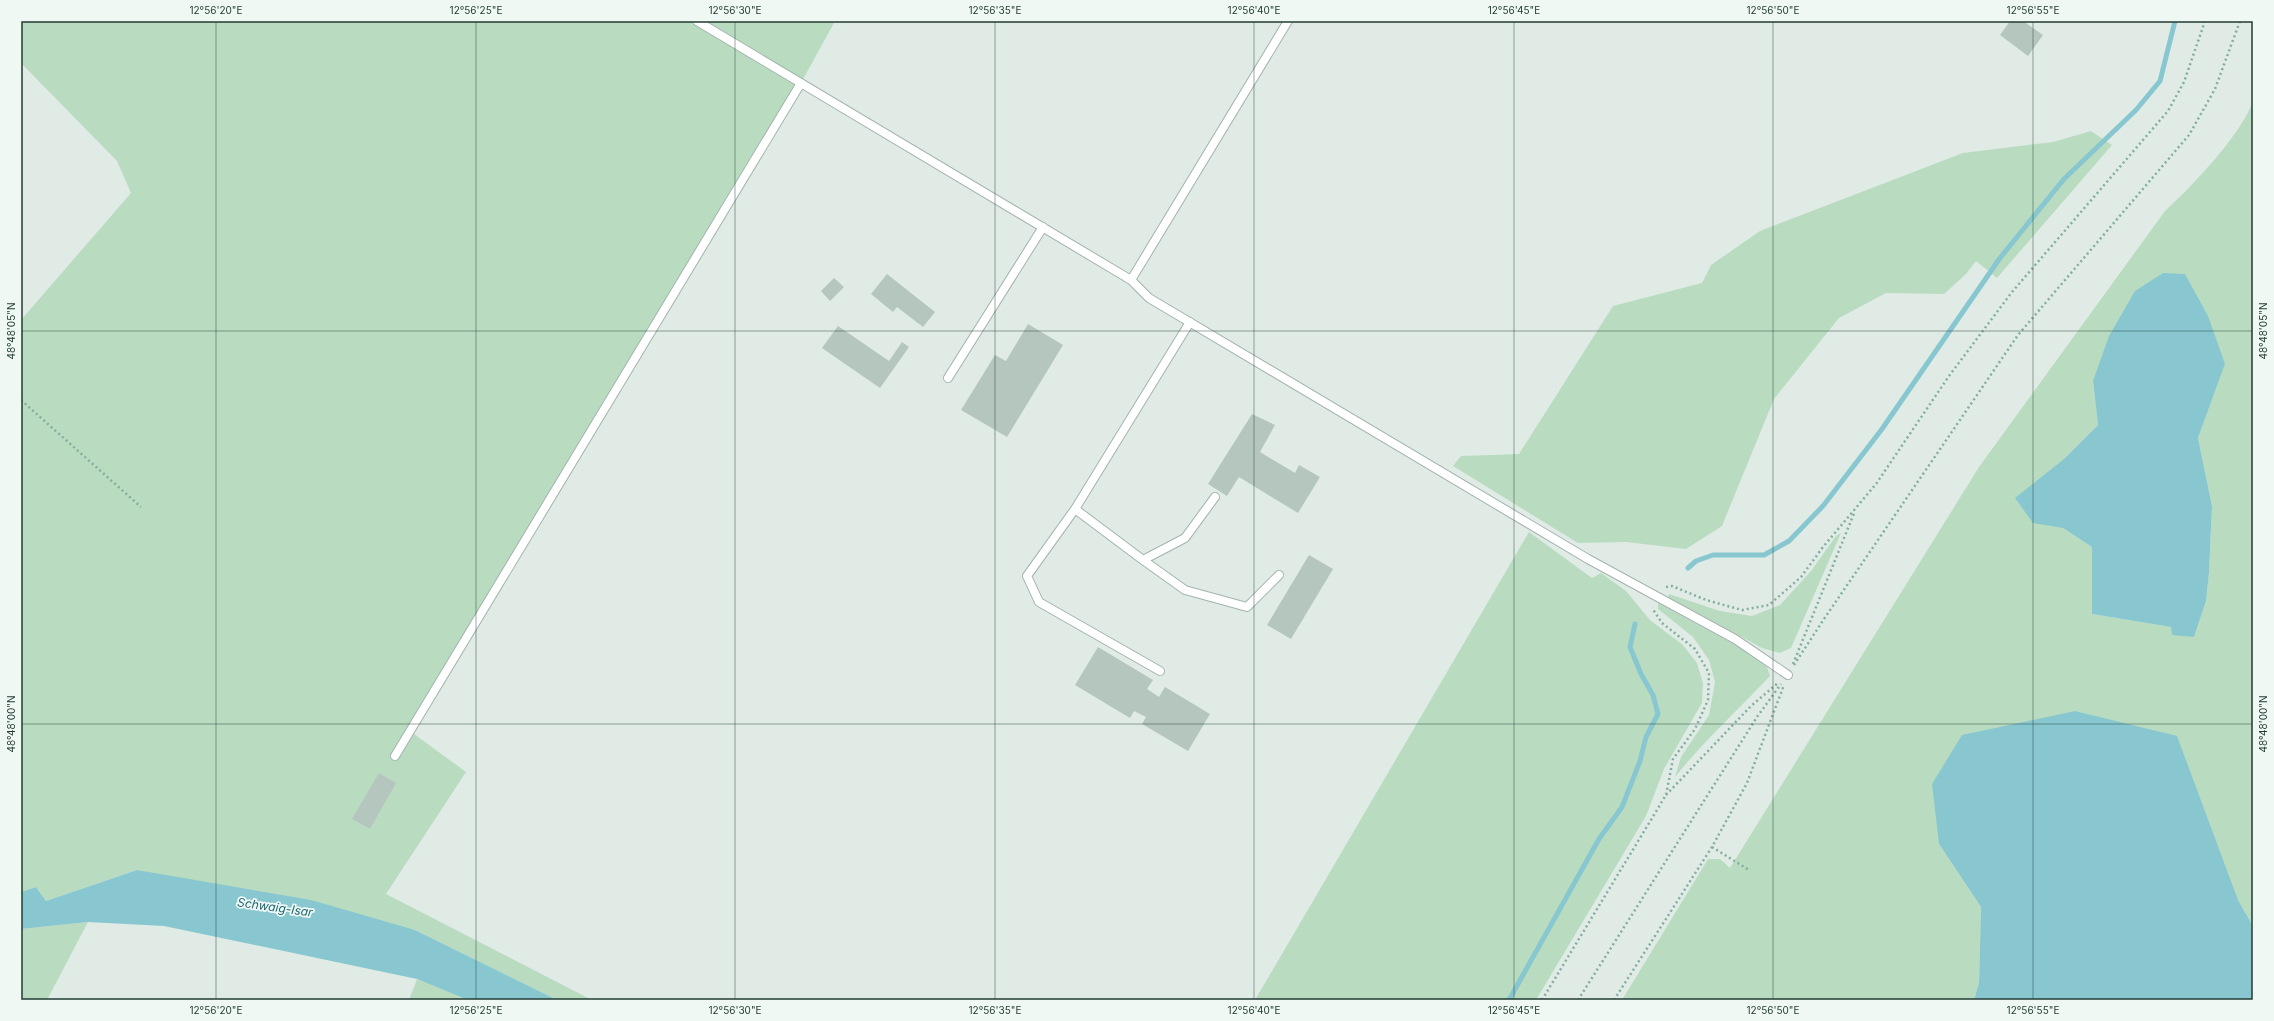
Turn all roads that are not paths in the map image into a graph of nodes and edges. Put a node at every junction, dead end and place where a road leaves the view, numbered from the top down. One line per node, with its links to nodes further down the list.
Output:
1 (697, 21): 3 (lane)
2 (1288, 21): 5 (lane)
3 (801, 83): 4 (lane); 14 (lane)
4 (1043, 227): 5 (lane); 7 (lane)
5 (1131, 280): 6 (lane)
6 (1190, 322): 9 (lane); 13 (lane)
7 (948, 378)
8 (1215, 497): 10 (lane)
9 (1074, 509): 10 (lane); 12 (lane)
10 (1143, 560): 11 (lane)
11 (1279, 575)
12 (1160, 671)
13 (1788, 675)
14 (395, 756)

